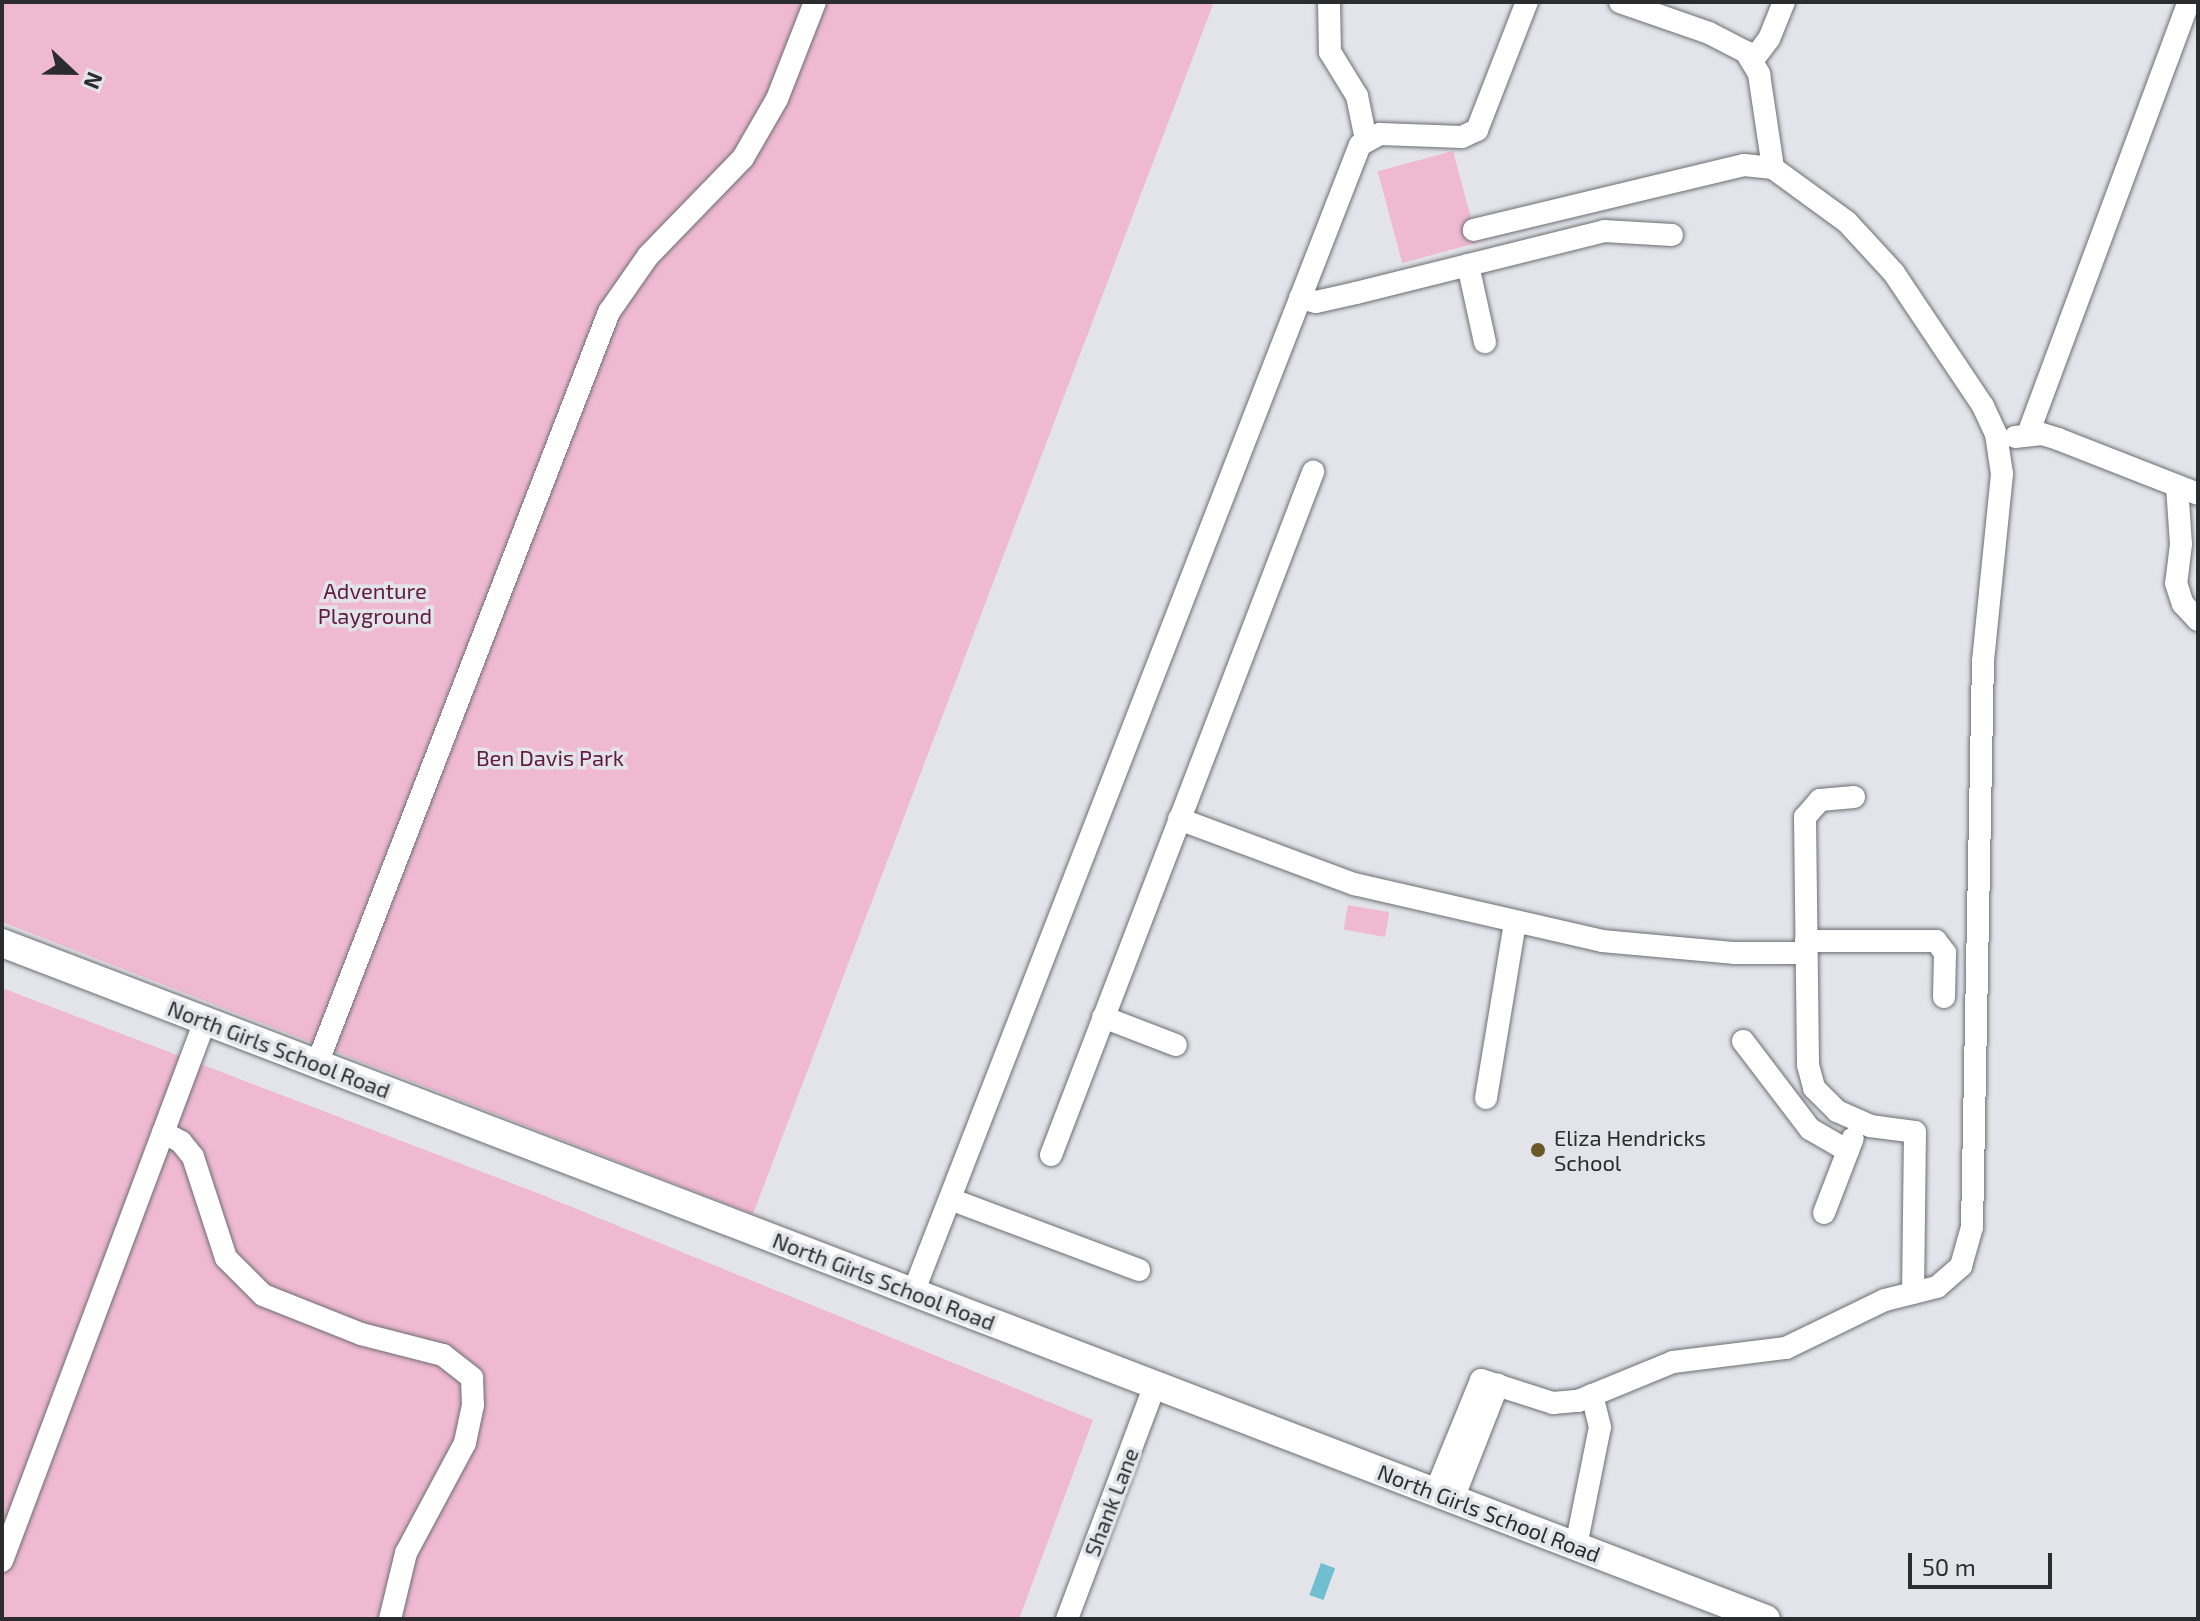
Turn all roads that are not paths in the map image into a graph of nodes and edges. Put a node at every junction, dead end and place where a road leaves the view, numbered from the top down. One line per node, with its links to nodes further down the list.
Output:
1 (815, 2): 30 (street)
2 (1329, 2): 8 (street)
3 (1527, 2): 8 (street)
4 (1620, 2): 7 (street)
5 (1784, 2): 7 (street)
6 (2189, 2): 15 (street)
7 (1753, 60): 9 (street)
8 (1366, 140): 13 (street)
9 (1773, 168): 10 (street); 16 (street)
10 (1474, 230)
11 (1672, 235): 12 (street)
12 (1468, 265): 13 (street); 14 (street)
13 (1300, 298): 36 (street)
14 (1485, 342)
15 (2028, 434): 16 (street); 18 (street)
16 (1999, 443): 40 (street)
17 (1313, 472): 21 (street)
18 (2188, 490): 19 (street)
19 (2198, 620)
20 (1854, 797): 24 (street)
21 (1179, 819): 22 (street); 26 (street)
22 (1515, 922): 24 (street); 31 (street)
23 (2, 943): 27 (main road, North Girls School Road)
24 (1806, 947): 25 (street); 32 (street)
25 (1944, 997)
26 (1103, 1017): 29 (street); 35 (street)
27 (205, 1021): 30 (main road, North Girls School Road); 33 (street)
28 (1743, 1041): 34 (street)
29 (1176, 1045)
30 (317, 1064): 39 (main road, North Girls School Road)
31 (1486, 1098)
32 (1859, 1122): 34 (street); 40 (street)
33 (163, 1132): 45 (street); 46 (street)
34 (1848, 1151): 37 (street)
35 (1051, 1155)
36 (950, 1199): 38 (street); 39 (street)
37 (1824, 1213)
38 (1139, 1270)
39 (913, 1293): 41 (main road, North Girls School Road)
40 (1913, 1293): 42 (street)
41 (1155, 1385): 43 (main road, North Girls School Road); 47 (street, Shank Lane)
42 (1592, 1395): 43 (street); 44 (street)
43 (1444, 1496): 44 (main road, North Girls School Road)
44 (1576, 1546): 48 (main road, North Girls School Road)
45 (2, 1561)
46 (390, 1619)
47 (1067, 1619)
48 (1766, 1619)

